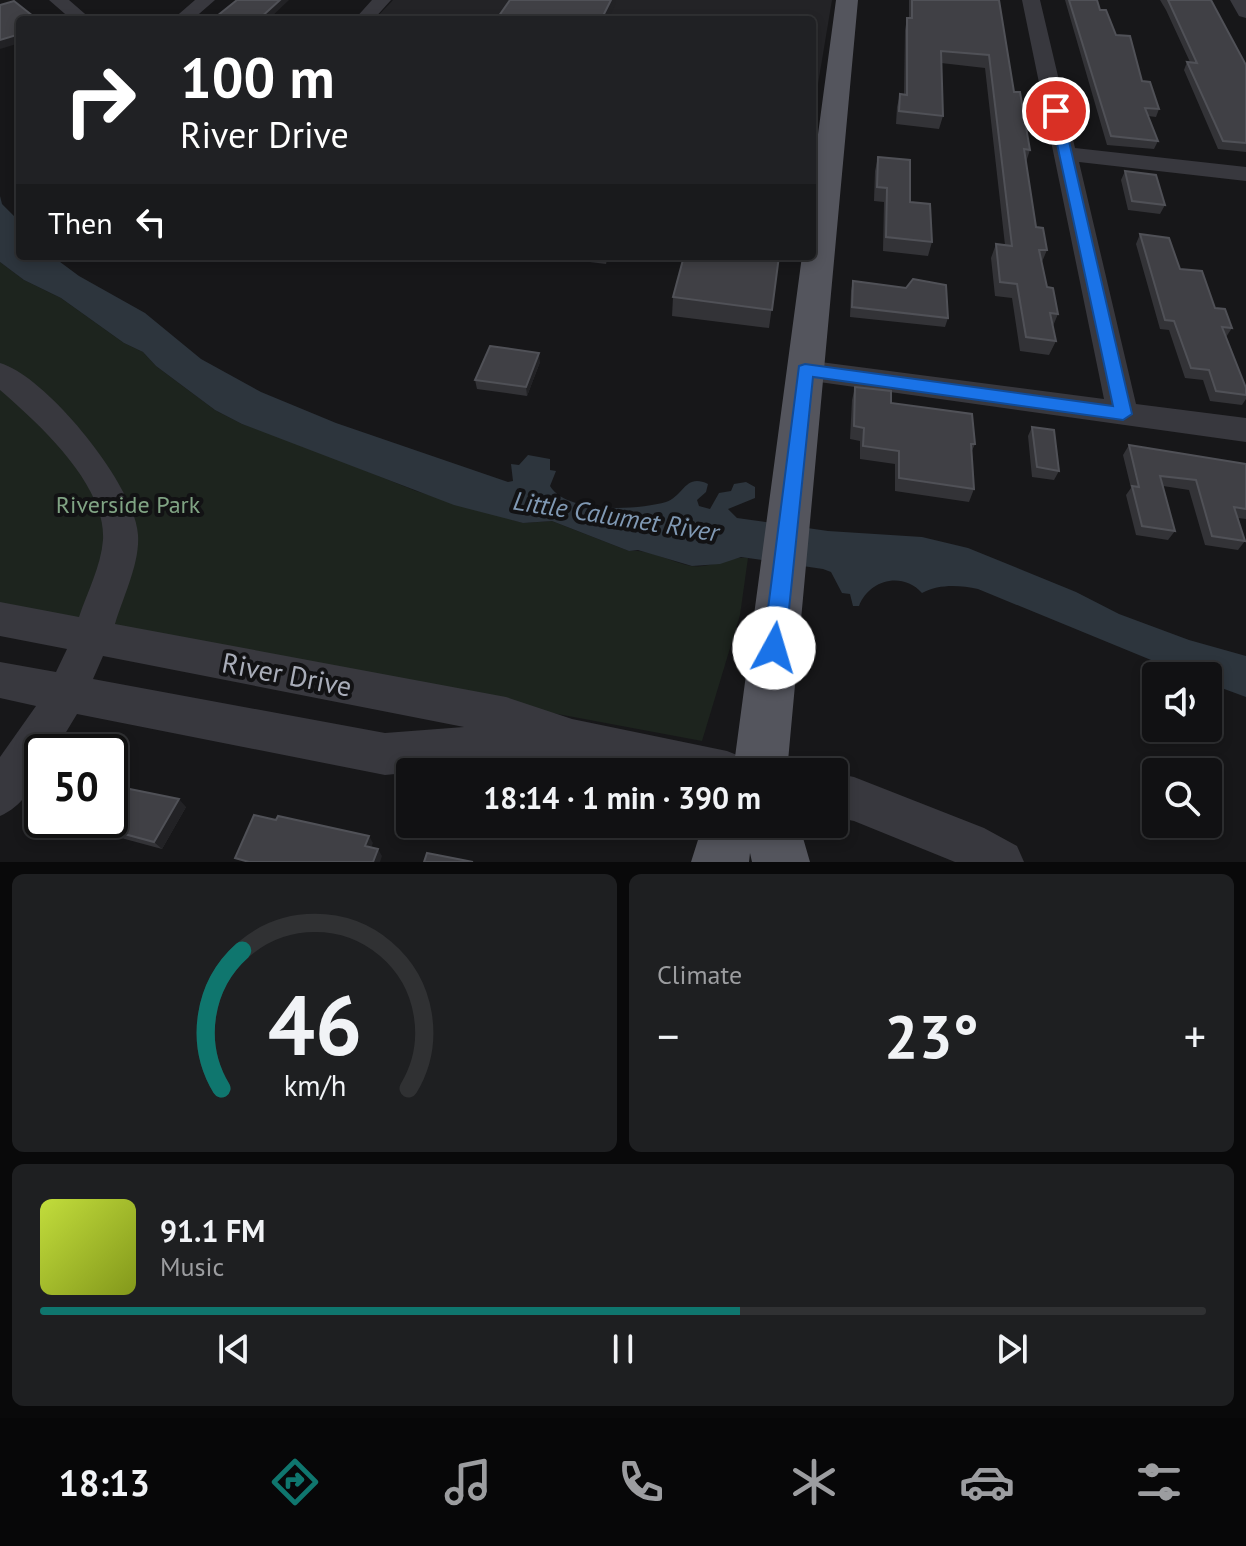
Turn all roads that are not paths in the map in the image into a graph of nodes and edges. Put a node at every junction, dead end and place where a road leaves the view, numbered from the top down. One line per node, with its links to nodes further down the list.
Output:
1 (58, 0): 8 (street)
2 (206, 0): 9 (street)
3 (382, 0): 10 (street)
4 (847, 0): 13 (main road)
5 (1031, 0): 11 (street)
6 (1239, 0): 7 (street)
7 (1246, 12)
8 (78, 16)
9 (186, 16)
10 (367, 16)
11 (1066, 154): 12 (street); 15 (street)
12 (1246, 174)
13 (805, 370): 15 (street); 23 (main road)
14 (0, 373): 18 (street)
15 (1123, 414): 16 (street)
16 (1246, 430)
17 (0, 619): 18 (street, River Drive)
18 (92, 636): 20 (street); 21 (street, River Drive)
19 (0, 680): 20 (street, River Drive)
20 (66, 693): 21 (street, River Drive); 24 (street)
21 (572, 739): 22 (street, River Drive)
22 (661, 758)
23 (762, 758)
24 (0, 794)
25 (848, 798): 30 (street)
26 (726, 838): 28 (main road)
27 (775, 838): 29 (main road)
28 (720, 862)
29 (781, 862)
30 (1001, 862)

